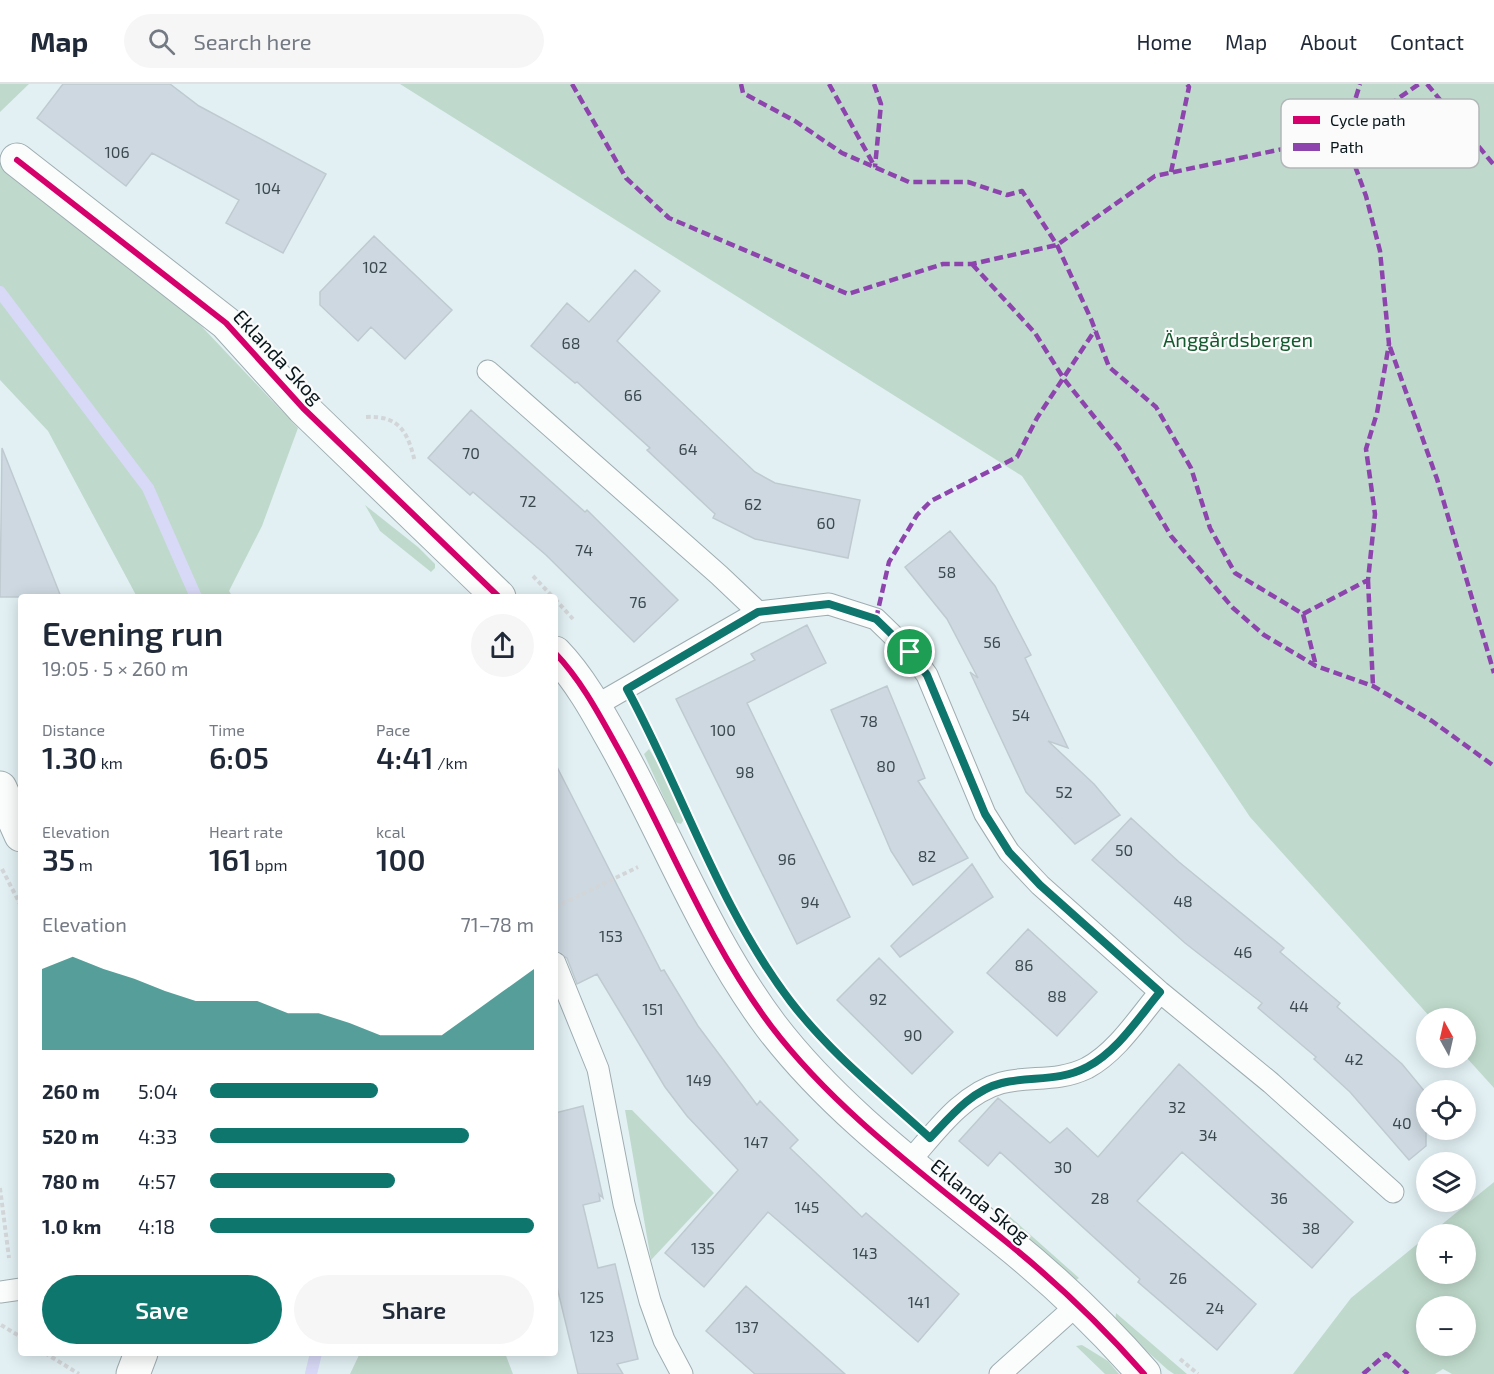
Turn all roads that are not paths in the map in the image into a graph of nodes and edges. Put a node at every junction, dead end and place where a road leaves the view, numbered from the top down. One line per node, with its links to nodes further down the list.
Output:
1 (17, 160): 3 (street, Eklanda Skog)
2 (488, 371): 4 (lane)
3 (496, 594)
4 (758, 612): 6 (lane); 10 (lane)
5 (558, 657): 6 (street, Eklanda Skog)
6 (595, 706): 11 (street, Eklanda Skog)
7 (0, 788): 8 (street)
8 (18, 828)
9 (558, 970): 16 (lane)
10 (1160, 992): 11 (lane, Eklanda Skog); 12 (lane)
11 (908, 1163): 13 (street, Eklanda Skog)
12 (1393, 1191)
13 (1077, 1305): 17 (lane); 18 (street, Eklanda Skog)
14 (140, 1356): 15 (street)
15 (133, 1374)
16 (682, 1374)
17 (1000, 1374)
18 (1144, 1374)

